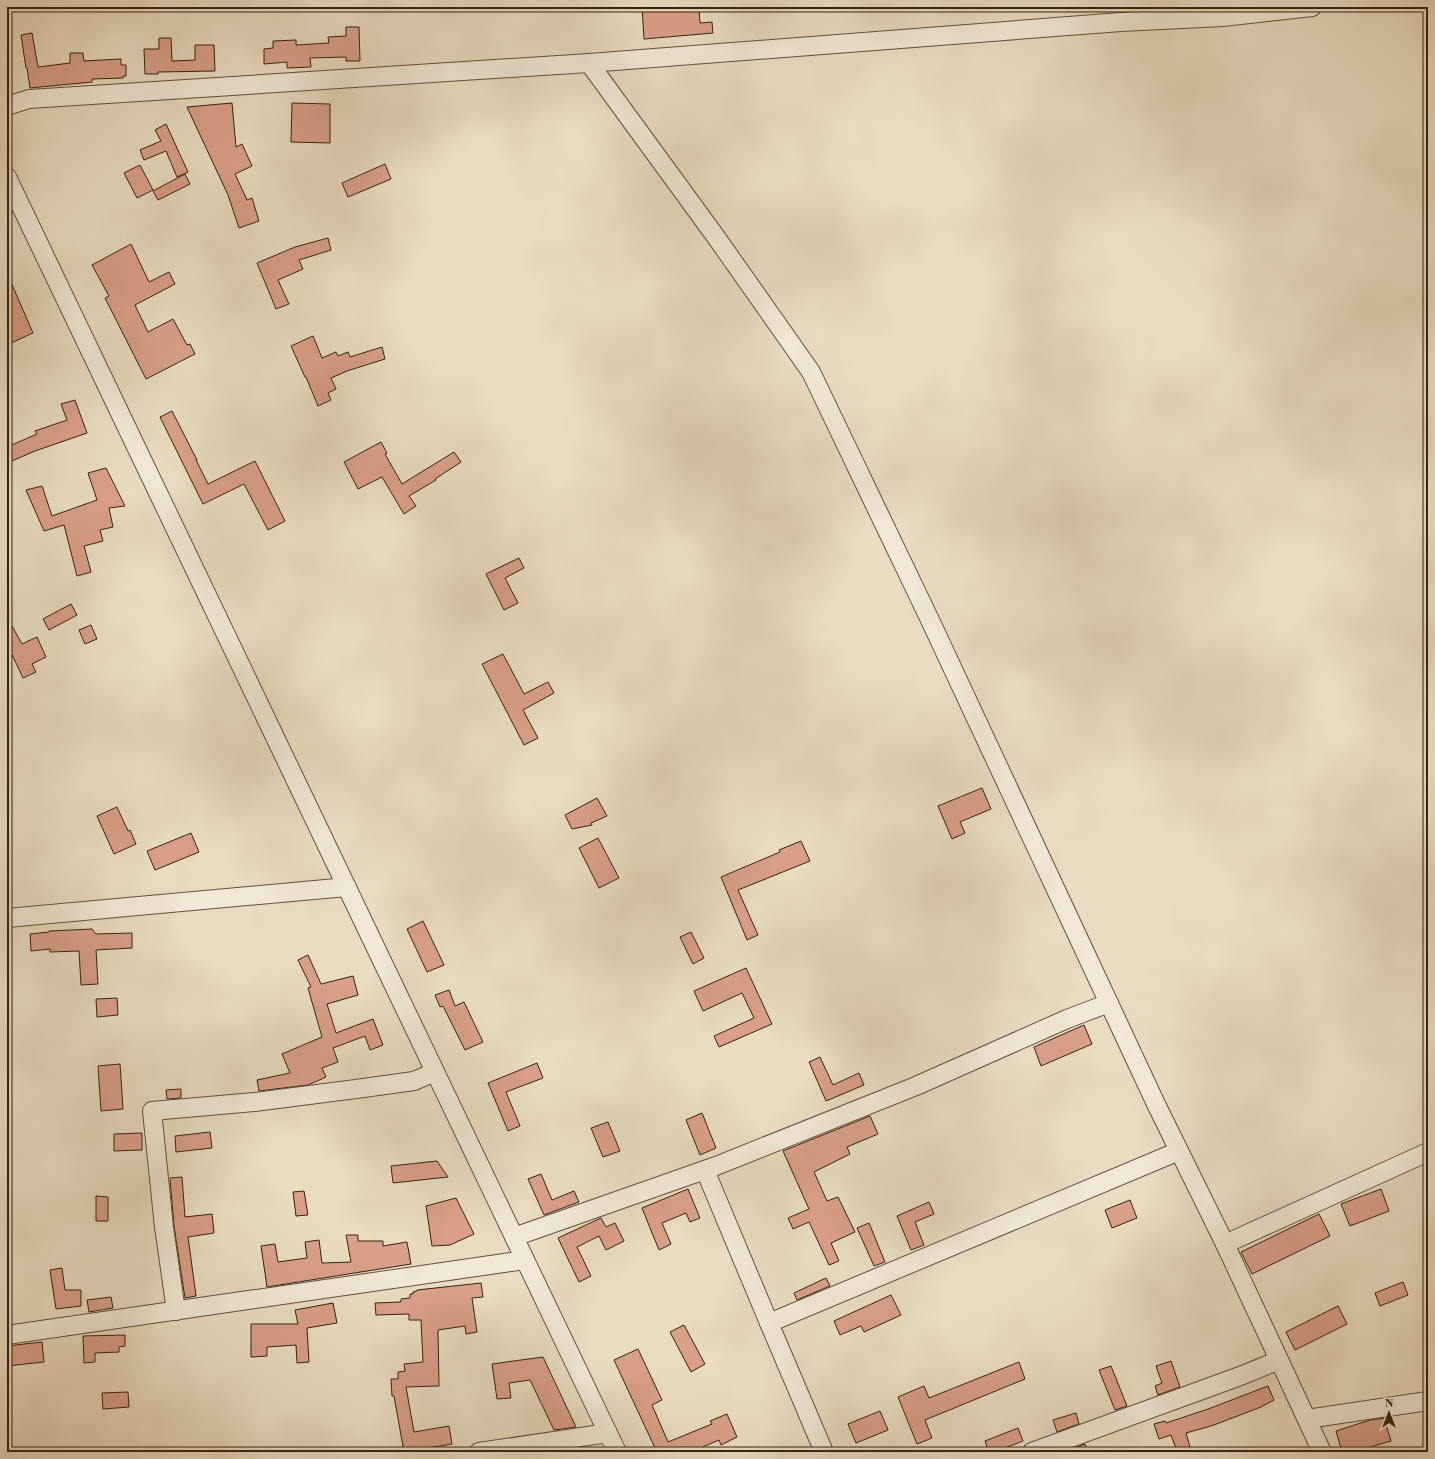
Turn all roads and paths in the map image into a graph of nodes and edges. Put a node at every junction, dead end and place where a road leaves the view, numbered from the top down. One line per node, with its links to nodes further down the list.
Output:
1 (1312, 7): 2 (street)
2 (589, 63): 3 (street); 7 (street)
3 (7, 106)
4 (7, 177): 5 (street)
5 (347, 887): 6 (street); 8 (street)
6 (7, 918)
7 (1109, 1003): 9 (street); 11 (street)
8 (435, 1072): 12 (street); 15 (street)
9 (1179, 1151): 13 (street); 16 (street)
10 (1428, 1152): 13 (street)
11 (704, 1170): 12 (street); 16 (street)
12 (514, 1237): 14 (street)
13 (1225, 1244): 18 (street)
14 (525, 1260): 15 (street); 21 (street)
15 (176, 1311): 17 (street)
16 (769, 1323): 24 (street)
17 (7, 1335)
18 (1279, 1360): 20 (street); 25 (street)
19 (1428, 1401): 20 (street)
20 (1307, 1419): 26 (street)
21 (608, 1433): 22 (street); 23 (street)
22 (479, 1452)
23 (617, 1452)
24 (824, 1452)
25 (1032, 1452)
26 (1322, 1452)

